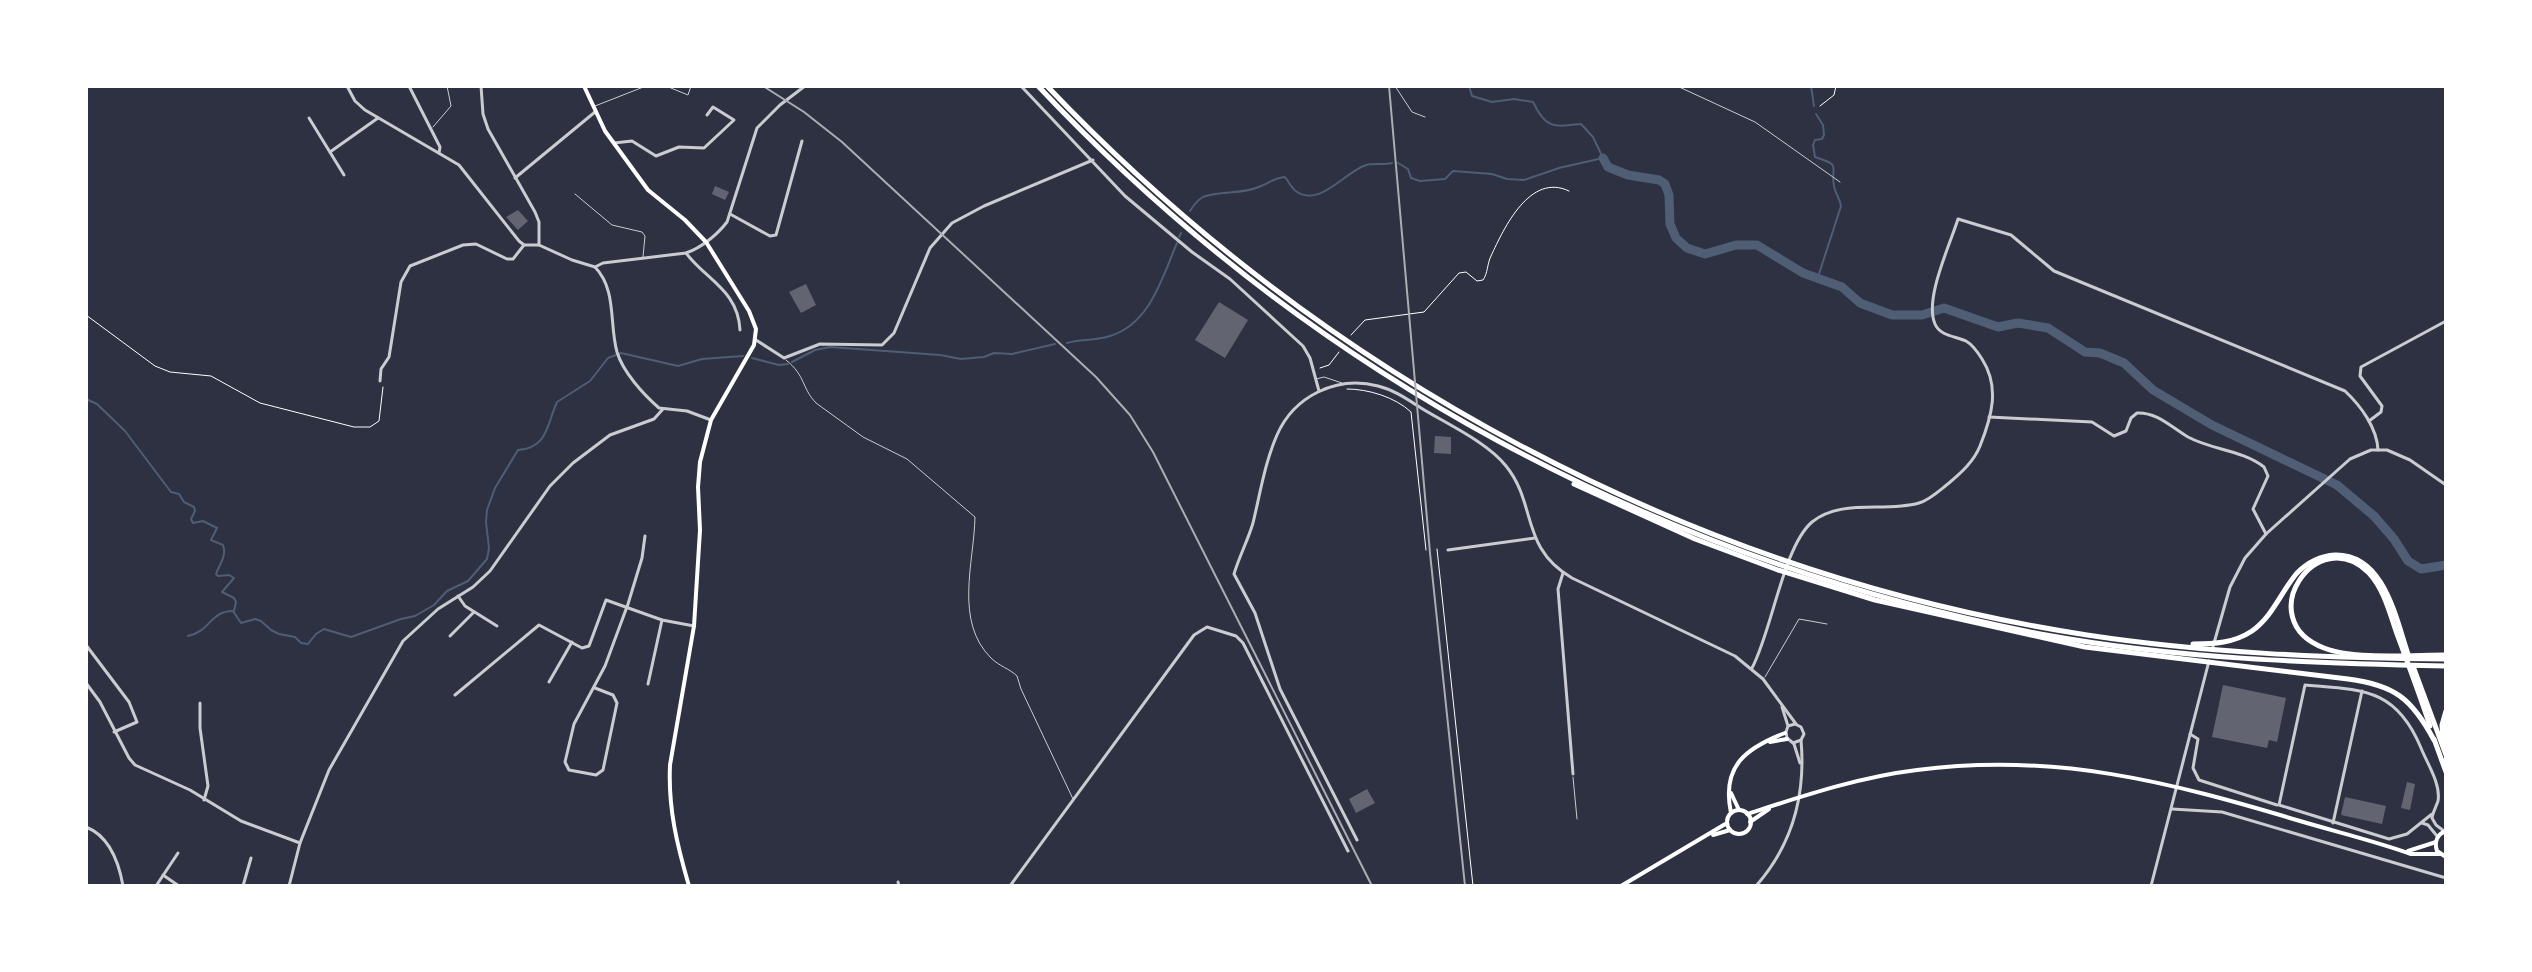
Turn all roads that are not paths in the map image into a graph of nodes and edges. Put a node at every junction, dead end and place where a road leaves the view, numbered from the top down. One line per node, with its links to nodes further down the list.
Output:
1 (347, 86): 19 (street)
2 (409, 86): 20 (street)
3 (447, 86): 20 (lane)
4 (481, 86): 27 (street)
5 (584, 86): 15 (main road)
6 (646, 86): 15 (lane)
7 (666, 86): 8 (lane)
8 (691, 86)
9 (805, 86): 30 (street)
10 (1021, 86): 25 (street)
11 (1038, 86): 50 (highway)
12 (1047, 86): 68 (highway)
13 (1395, 86): 17 (lane)
14 (1677, 86): 28 (lane)
15 (594, 109): 22 (main road); 27 (street)
16 (707, 115): 22 (street)
17 (1425, 117)
18 (309, 118): 23 (street)
19 (378, 118): 23 (street); 24 (street)
20 (431, 129): 24 (street)
21 (802, 141): 30 (street)
22 (614, 143): 31 (main road)
23 (330, 152): 26 (street)
24 (439, 153): 32 (street)
25 (1093, 160): 40 (street); 41 (street)
26 (344, 175)
27 (515, 178): 33 (street)
28 (1839, 181)
29 (575, 194): 35 (lane)
30 (730, 214): 31 (street)
31 (706, 242): 34 (street); 39 (main road)
32 (524, 245): 33 (street); 42 (street)
33 (539, 245): 36 (street)
34 (686, 253): 35 (street); 38 (street)
35 (643, 259): 36 (street)
36 (595, 267): 45 (street)
37 (2446, 321): 48 (street)
38 (740, 330)
39 (756, 340): 40 (street); 47 (main road)
40 (784, 358): 96 (lane)
41 (1315, 379): 43 (lane); 44 (street)
42 (380, 381)
43 (1344, 387): 44 (street); 54 (street)
44 (1319, 391): 114 (street)
45 (663, 409): 47 (street); 57 (street)
46 (1989, 417): 48 (street); 52 (street); 71 (street)
47 (711, 420): 63 (main road)
48 (2368, 422): 49 (street)
49 (2378, 450): 51 (street); 52 (street)
50 (1528, 458): 70 (highway); 89 (highway)
51 (2446, 485)
52 (2266, 534): 86 (street)
53 (645, 536): 58 (street)
54 (1535, 538): 55 (street); 56 (street)
55 (1448, 550)
56 (1563, 573): 71 (street); 94 (street)
57 (458, 596): 59 (street); 116 (street)
58 (627, 607): 60 (street); 65 (street); 77 (street)
59 (474, 612): 62 (street); 64 (street)
60 (662, 620): 63 (street); 76 (street)
61 (1827, 624): 72 (lane)
62 (497, 626)
63 (694, 626): 130 (main road)
64 (450, 636)
65 (572, 642): 74 (street); 79 (street)
66 (2402, 642): 68 (highway); 69 (highway); 73 (highway)
67 (86, 645): 85 (street)
68 (2169, 645): 69 (highway)
69 (2446, 657)
70 (2446, 666)
71 (1752, 668): 72 (street)
72 (1763, 679): 81 (street)
73 (2416, 681): 89 (highway); 91 (highway)
74 (549, 682)
75 (86, 683): 85 (street)
76 (648, 684)
77 (595, 688): 77 (street)
78 (2362, 691): 98 (street); 104 (street); 108 (street)
79 (455, 695)
80 (200, 703): 97 (street)
81 (1781, 703): 83 (street); 84 (street)
82 (2446, 711): 91 (highway)
83 (1796, 724): 84 (street); 88 (street)
84 (1788, 726): 87 (street)
85 (114, 732): 97 (street)
86 (2190, 734): 98 (street); 100 (street)
87 (1786, 736): 90 (street); 95 (main road)
88 (1801, 740): 90 (street); 92 (street)
89 (2434, 740): 93 (highway)
90 (1793, 743): 92 (street)
91 (2446, 754)
92 (1802, 767): 133 (street)
93 (2446, 772)
94 (1573, 774): 105 (lane)
95 (1730, 791): 101 (main road); 102 (main road)
96 (1073, 799): 117 (street); 131 (street)
97 (204, 800): 116 (street)
98 (2279, 805): 108 (street)
99 (1771, 808): 103 (main road); 106 (main road); 118 (main road)
100 (2171, 809): 124 (street); 134 (street)
101 (1739, 810): 102 (main road); 103 (main road)
102 (1731, 813): 107 (main road)
103 (1747, 814): 106 (main road)
104 (2432, 814): 109 (street); 112 (street)
105 (1577, 819)
106 (1750, 822): 111 (main road)
107 (1727, 823): 111 (main road); 113 (main road)
108 (2333, 823): 109 (street)
109 (2422, 823): 115 (street)
110 (86, 827): 125 (street)
111 (1730, 830): 113 (main road)
112 (2445, 831): 115 (main road)
113 (1707, 836): 132 (main road)
114 (1357, 840)
115 (2436, 840): 118 (main road); 120 (main road)
116 (300, 843): 129 (street)
117 (1348, 851)
118 (2403, 851): 120 (main road)
119 (178, 853): 123 (street)
120 (2440, 854): 121 (main road)
121 (2446, 857)
122 (251, 858): 128 (street)
123 (163, 875): 126 (street); 127 (street)
124 (2446, 878)
125 (123, 886)
126 (156, 886)
127 (179, 886)
128 (243, 886)
129 (289, 886)
130 (689, 886)
131 (1010, 886)
132 (1621, 886)
133 (1756, 886)
134 (2151, 886)

